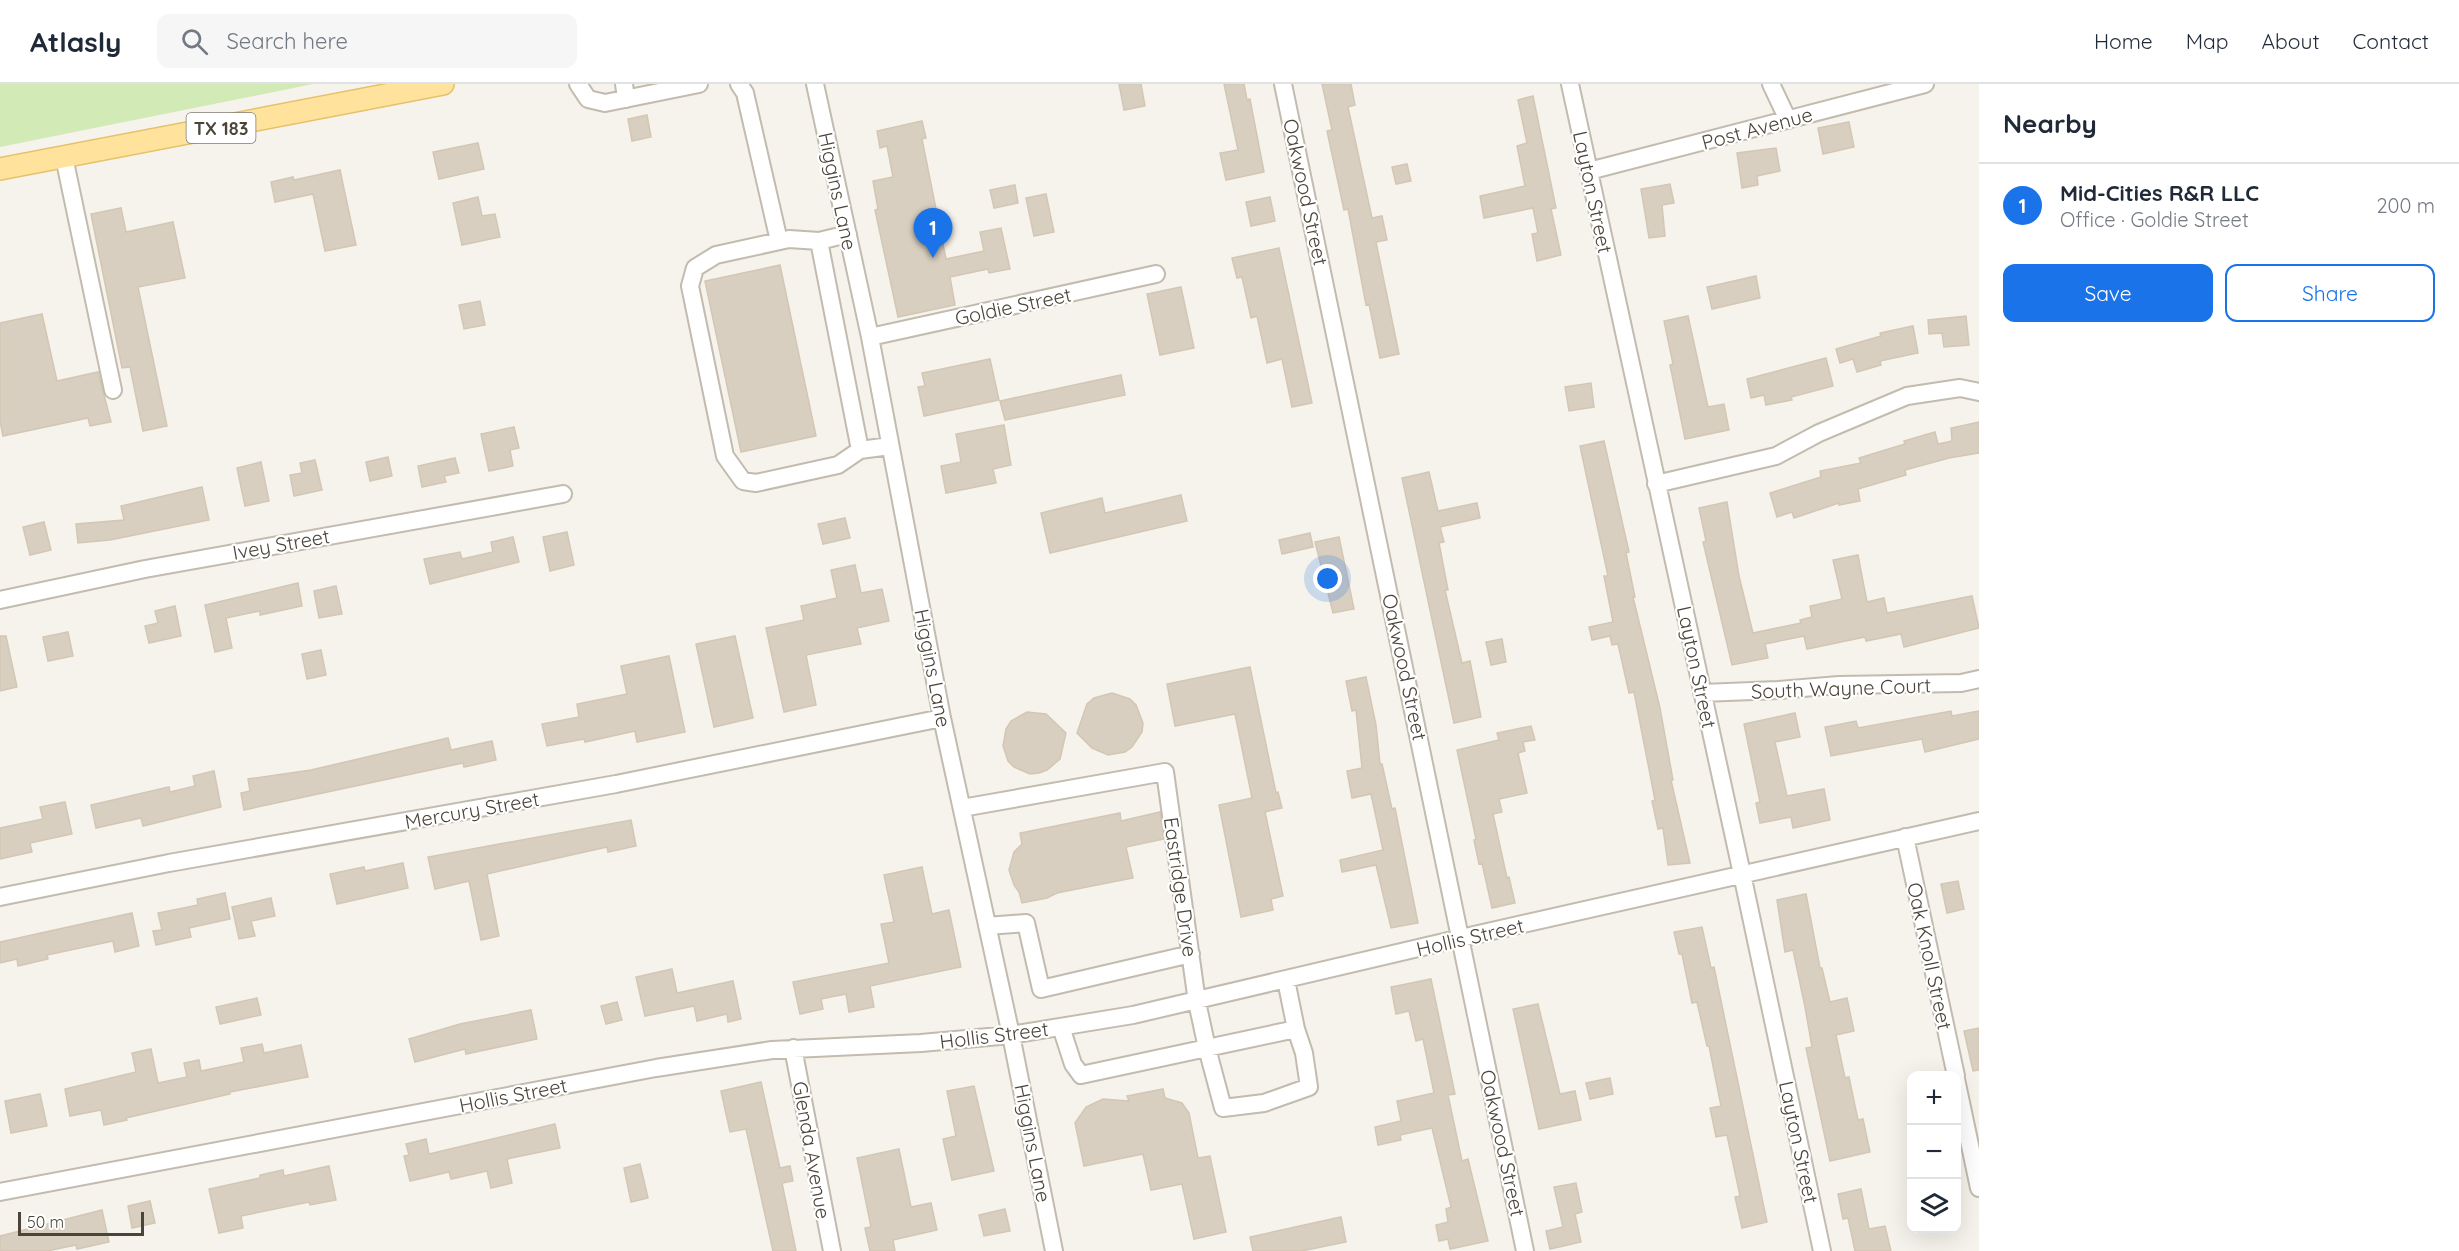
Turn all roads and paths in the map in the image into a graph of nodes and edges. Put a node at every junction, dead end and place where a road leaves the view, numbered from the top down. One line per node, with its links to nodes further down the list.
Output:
1 (442, 84): 12 (main road, TX 183)
2 (578, 84): 10 (street)
3 (699, 84): 10 (street)
4 (739, 84): 16 (street)
5 (815, 84): 15 (street, Higgins Lane)
6 (1283, 84): 36 (street, Oakwood Street)
7 (1570, 84): 14 (street, Layton Street)
8 (1771, 84): 11 (street)
9 (1925, 84): 11 (street, Post Avenue)
10 (625, 91)
11 (1788, 120): 14 (street, Post Avenue)
12 (64, 157): 13 (main road, TX 183); 20 (street)
13 (0, 169)
14 (1589, 171): 24 (street, Layton Street)
15 (848, 234): 17 (street); 19 (street, Higgins Lane)
16 (779, 241): 17 (street); 23 (street)
17 (819, 241): 23 (street)
18 (1156, 274): 19 (street, Goldie Street)
19 (870, 337): 22 (street, Higgins Lane)
20 (113, 390)
21 (1979, 392): 24 (street)
22 (890, 446): 23 (street); 29 (street, Higgins Lane)
23 (860, 450)
24 (1656, 484): 28 (street, Layton Street)
25 (563, 494): 26 (street, Ivey Street)
26 (0, 600)
27 (1979, 679): 28 (street, South Wayne Court)
28 (1702, 693): 33 (street, Layton Street)
29 (942, 718): 30 (street, Higgins Lane); 34 (street, Mercury Street)
30 (962, 808): 35 (street, Higgins Lane); 37 (street, Eastridge Drive)
31 (1979, 821): 32 (street, Hollis Street)
32 (1905, 837): 33 (street, Hollis Street); 45 (street, Oak Knoll Street)
33 (1742, 874): 36 (street, Hollis Street); 53 (street, Layton Street)
34 (0, 897)
35 (987, 926): 37 (street); 42 (street, Higgins Lane)
36 (1461, 938): 38 (street, Hollis Street); 52 (street, Oakwood Street)
37 (1191, 954): 39 (street, Eastridge Drive)
38 (1286, 981): 39 (street, Hollis Street); 41 (street)
39 (1197, 1002): 40 (street, Hollis Street); 44 (street, Eastridge Drive)
40 (1061, 1027): 42 (street, Hollis Street); 44 (street)
41 (1296, 1029): 44 (street); 44 (street, Eastridge Drive)
42 (1011, 1035): 43 (street, Hollis Street); 51 (street, Higgins Lane)
43 (793, 1048): 49 (street, Hollis Street); 50 (street, Glenda Avenue)
44 (1207, 1048)
45 (1955, 1071)
46 (1961, 1090): 47 (street, Oak Knoll Street)
47 (1972, 1120): 48 (street, Oak Knoll Street)
48 (1979, 1188)
49 (0, 1192)
50 (831, 1251)
51 (1054, 1251)
52 (1526, 1251)
53 (1822, 1251)

